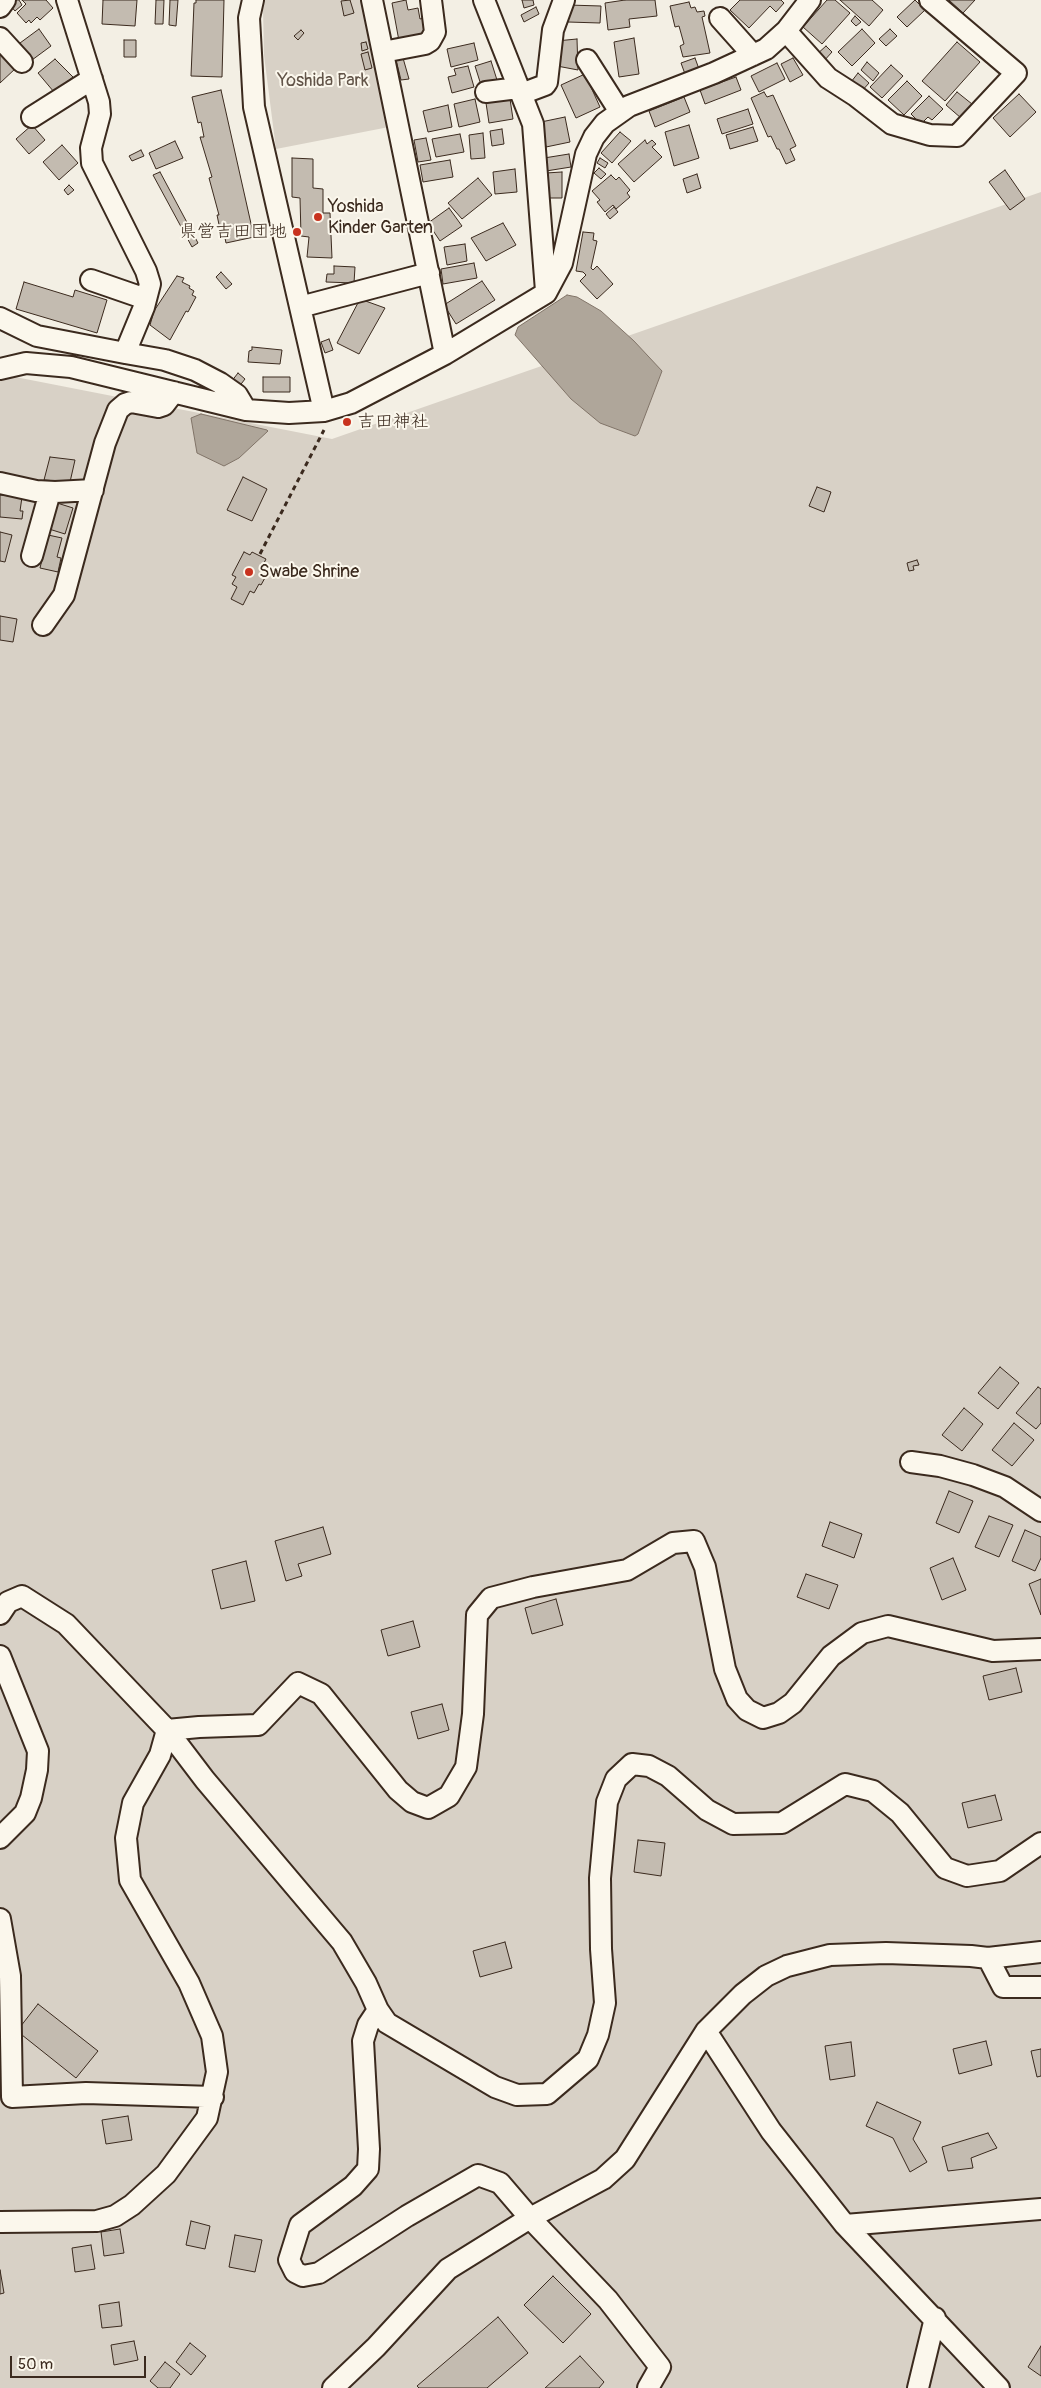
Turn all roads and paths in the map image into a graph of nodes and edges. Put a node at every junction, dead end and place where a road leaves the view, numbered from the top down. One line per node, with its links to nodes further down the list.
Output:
1 (5, 0): 10 (street)
2 (67, 0): 18 (street)
3 (253, 0): 27 (street)
4 (372, 0): 14 (street)
5 (430, 0): 14 (street)
6 (484, 0): 19 (street)
7 (564, 0): 19 (street)
8 (810, 0): 12 (street)
9 (930, 0): 12 (street)
10 (0, 7)
11 (720, 18): 15 (street)
12 (786, 31): 15 (street)
13 (0, 38): 17 (street)
14 (383, 52): 23 (street)
15 (753, 55): 21 (street)
16 (587, 60): 21 (street)
17 (22, 62)
18 (92, 79): 22 (street); 26 (street)
19 (520, 91): 20 (street); 25 (street)
20 (486, 92)
21 (620, 112): 25 (street)
22 (32, 116)
23 (429, 273): 27 (street); 30 (street)
24 (90, 280): 26 (street)
25 (546, 293): 30 (street)
26 (146, 299): 29 (street)
27 (300, 307): 34 (street)
28 (0, 318): 29 (street)
29 (125, 353): 33 (street)
30 (445, 354): 34 (street)
31 (0, 369): 32 (street)
32 (174, 392): 33 (street); 36 (street)
33 (246, 410): 34 (street)
34 (328, 410): 38 (path)
35 (0, 483): 37 (street)
36 (92, 490): 37 (street); 40 (street)
37 (50, 492): 39 (street)
38 (260, 554)
39 (32, 556)
40 (43, 624)
41 (911, 1462): 42 (street)
42 (1041, 1511)
43 (0, 1614): 46 (street)
44 (1041, 1649): 46 (street)
45 (0, 1656): 47 (street)
46 (167, 1730): 53 (street); 55 (street)
47 (0, 1838)
48 (1041, 1843): 53 (street)
49 (0, 1919): 55 (street)
50 (1041, 1952): 51 (street)
51 (988, 1958): 52 (street); 54 (street)
52 (1041, 1986)
53 (378, 2010): 57 (street)
54 (706, 2032): 57 (street); 59 (street)
55 (213, 2097): 58 (street)
56 (1041, 2209): 59 (street)
57 (530, 2218): 61 (street); 62 (street)
58 (0, 2222)
59 (845, 2225): 60 (street)
60 (935, 2318): 63 (street); 64 (street)
61 (333, 2388)
62 (648, 2388)
63 (918, 2388)
64 (999, 2388)

